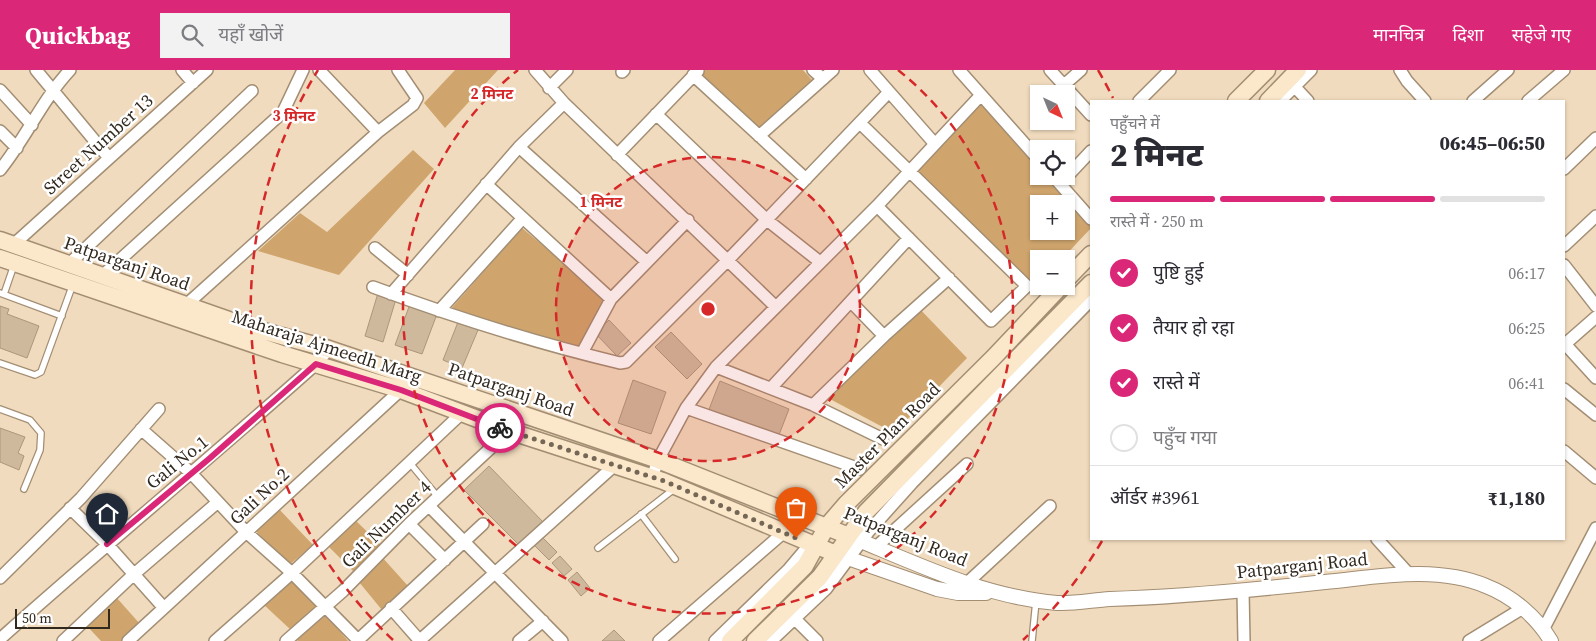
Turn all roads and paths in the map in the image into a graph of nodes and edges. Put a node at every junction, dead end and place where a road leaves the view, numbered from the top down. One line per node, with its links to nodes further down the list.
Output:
1 (36, 70): 29 (street)
2 (70, 70): 29 (street)
3 (182, 70): 25 (street)
4 (207, 70): 25 (street, Street Number 13)
5 (303, 70): 85 (street)
6 (319, 70): 49 (street)
7 (398, 70): 49 (street)
8 (535, 70): 28 (street)
9 (567, 70): 28 (street)
10 (813, 70): 24 (street)
11 (833, 70): 24 (street)
12 (870, 70): 32 (street)
13 (959, 70): 33 (street)
14 (1050, 70): 26 (street)
15 (1081, 70): 26 (street)
16 (1170, 70): 35 (street)
17 (1267, 70): 36 (main road)
18 (1298, 70): 37 (main road)
19 (1311, 70): 27 (street)
20 (1400, 70): 40 (street)
21 (1508, 70): 41 (street)
22 (1564, 70): 42 (street)
23 (696, 73): 45 (street); 50 (street)
24 (823, 79): 50 (street)
25 (193, 83): 58 (street, Street Number 13)
26 (1064, 85)
27 (1294, 86): 38 (street); 39 (street)
28 (549, 88): 43 (street)
29 (52, 89): 47 (street); 58 (street)
30 (0, 90): 47 (street)
31 (252, 91): 81 (street)
32 (889, 92): 46 (street); 52 (street)
33 (981, 95): 52 (street); 55 (street)
34 (1075, 97): 44 (street)
35 (1140, 100)
36 (1237, 100)
37 (1269, 100)
38 (1281, 100)
39 (1307, 100)
40 (1424, 100)
41 (1474, 100)
42 (1529, 100)
43 (564, 103): 53 (street); 57 (street)
44 (1090, 113)
45 (656, 114): 57 (street); 71 (street)
46 (860, 123): 62 (street); 63 (street)
47 (32, 125): 54 (street)
48 (0, 131): 54 (street)
49 (378, 132): 96 (street)
50 (759, 136): 63 (street)
51 (1596, 138): 60 (street)
52 (935, 144): 62 (street)
53 (519, 147): 64 (street); 79 (street)
54 (17, 148): 61 (street)
55 (1030, 150)
56 (1090, 152): 59 (street)
57 (617, 155): 70 (street)
58 (109, 158): 73 (street, Street Number 13)
59 (1075, 165)
60 (1565, 168)
61 (0, 170)
62 (909, 172): 66 (street); 86 (street)
63 (806, 179): 71 (street)
64 (486, 184): 69 (street); 84 (street)
65 (1061, 185): 68 (street)
66 (877, 206): 72 (street); 80 (street)
67 (1596, 216): 74 (street)
68 (1090, 218)
69 (522, 219): 93 (street); 99 (street)
70 (688, 220): 77 (street); 79 (street)
71 (767, 220): 77 (street); 80 (street)
72 (909, 238): 86 (street); 95 (street)
73 (6, 242): 81 (main road, Patparganj Road)
74 (1565, 245)
75 (375, 248): 84 (street)
76 (1090, 255): 83 (main road)
77 (728, 260): 98 (street); 105 (street)
78 (8, 261): 87 (main road, Maharaja Ajmeedh Marg); 90 (lane)
79 (647, 262): 93 (street)
80 (820, 262): 98 (street)
81 (69, 264): 85 (main road, Patparganj Road)
82 (1565, 266): 97 (street)
83 (1075, 271)
84 (408, 275): 91 (street)
85 (102, 276): 96 (main road, Patparganj Road)
86 (949, 278): 102 (street)
87 (74, 283): 100 (lane); 107 (main road, Maharaja Ajmeedh Marg)
88 (1090, 284): 146 (main road)
89 (373, 287): 91 (street)
90 (2, 294): 100 (lane)
91 (392, 294): 99 (street)
92 (1052, 295): 142 (main road, Master Plan Road)
93 (611, 299): 105 (street)
94 (1090, 301): 146 (street)
95 (852, 303): 102 (street); 111 (street)
96 (186, 305): 104 (main road, Patparganj Road)
97 (1596, 306)
98 (776, 307): 108 (street)
99 (439, 311): 105 (street)
100 (62, 316): 106 (lane)
101 (1596, 317): 103 (street)
102 (884, 336): 114 (street)
103 (1565, 344): 110 (street)
104 (329, 349): 107 (street, Gali No.1); 109 (main road, Patparganj Road)
105 (582, 353)
106 (0, 363)
107 (316, 364): 112 (main road, Maharaja Ajmeedh Marg); 129 (street, Gali No.1)
108 (716, 367): 111 (street); 115 (street)
109 (414, 377): 112 (street, Gali No.2); 124 (main road, Patparganj Road)
110 (1596, 378)
111 (771, 388): 114 (street)
112 (401, 390): 118 (main road, Maharaja Ajmeedh Marg); 144 (street, Gali No.2)
113 (1565, 390): 119 (street)
114 (813, 405): 122 (street)
115 (686, 408): 124 (street); 128 (street)
116 (0, 409): 133 (lane)
117 (159, 409): 120 (street)
118 (462, 413): 121 (main road, Maharaja Ajmeedh Marg); 125 (street)
119 (1596, 415)
120 (142, 429): 129 (street); 138 (street)
121 (509, 431): 127 (main road, Maharaja Ajmeedh Marg); 134 (street, Gali Number 4)
122 (883, 439)
123 (1565, 452): 131 (street)
124 (658, 460): 130 (street); 142 (main road, Patparganj Road)
125 (409, 462): 134 (lane); 156 (street)
126 (966, 464): 151 (street)
127 (615, 466): 130 (main road, Maharaja Ajmeedh Marg); 159 (street)
128 (860, 469)
129 (191, 473): 135 (street); 149 (street, Gali No.1)
130 (652, 478): 132 (main road, Maharaja Ajmeedh Marg)
131 (1596, 478)
132 (676, 487): 139 (lane); 145 (main road, Maharaja Ajmeedh Marg)
133 (24, 489)
134 (438, 497): 136 (street, Gali Number 4)
135 (218, 502): 144 (street); 158 (street)
136 (429, 506): 140 (street, Gali Number 4); 148 (street)
137 (1050, 506): 161 (street)
138 (70, 508): 149 (street); 160 (street)
139 (641, 514): 152 (lane); 154 (lane)
140 (409, 524): 155 (street); 165 (street, Gali Number 4)
141 (483, 524): 148 (street)
142 (827, 526): 146 (main road, Patparganj Road); 150 (main road, Master Plan Road)
143 (1596, 528): 171 (street)
144 (246, 532): 156 (street); 166 (street, Gali No.2)
145 (783, 533): 150 (main road, Maharaja Ajmeedh Marg); 181 (street)
146 (855, 538): 151 (street, Patparganj Road); 153 (main road)
147 (1378, 540): 157 (street)
148 (464, 543): 155 (street); 159 (street)
149 (107, 544): 158 (street); 172 (street, Gali No.1)
150 (813, 546): 153 (main road, Maharaja Ajmeedh Marg); 182 (street); 183 (main road, Master Plan Road)
151 (876, 547): 161 (street, Patparganj Road)
152 (598, 548)
153 (842, 556): 163 (street, Patparganj Road); 169 (street); 184 (main road)
154 (675, 559)
155 (445, 560): 167 (street)
156 (292, 573): 165 (street); 176 (street)
157 (1408, 573): 162 (street, Patparganj Road); 168 (street, Patparganj Road)
158 (133, 575): 166 (street); 174 (street)
159 (495, 575): 170 (street); 178 (street)
160 (0, 578)
161 (967, 583): 163 (street, Patparganj Road)
162 (1243, 591): 164 (street, Patparganj Road); 188 (street)
163 (1004, 594): 164 (street, Patparganj Road)
164 (1037, 599): 187 (lane)
165 (326, 606): 173 (street); 177 (street, Gali Number 4)
166 (164, 608): 175 (street, Gali No.2)
167 (390, 608): 173 (street); 178 (street)
168 (1523, 608): 171 (street, Patparganj Road); 189 (street)
169 (795, 618): 185 (street); 186 (street)
170 (544, 622): 179 (street); 180 (street)
171 (1544, 628): 190 (street, Patparganj Road)
172 (0, 640)
173 (357, 640)
174 (63, 641)
175 (128, 641)
176 (215, 641)
177 (286, 641)
178 (419, 641)
179 (519, 641)
180 (562, 641)
181 (659, 641)
182 (715, 641)
183 (730, 641)
184 (756, 641)
185 (772, 641)
186 (817, 641)
187 (1032, 641)
188 (1244, 641)
189 (1469, 641)
190 (1552, 641)

